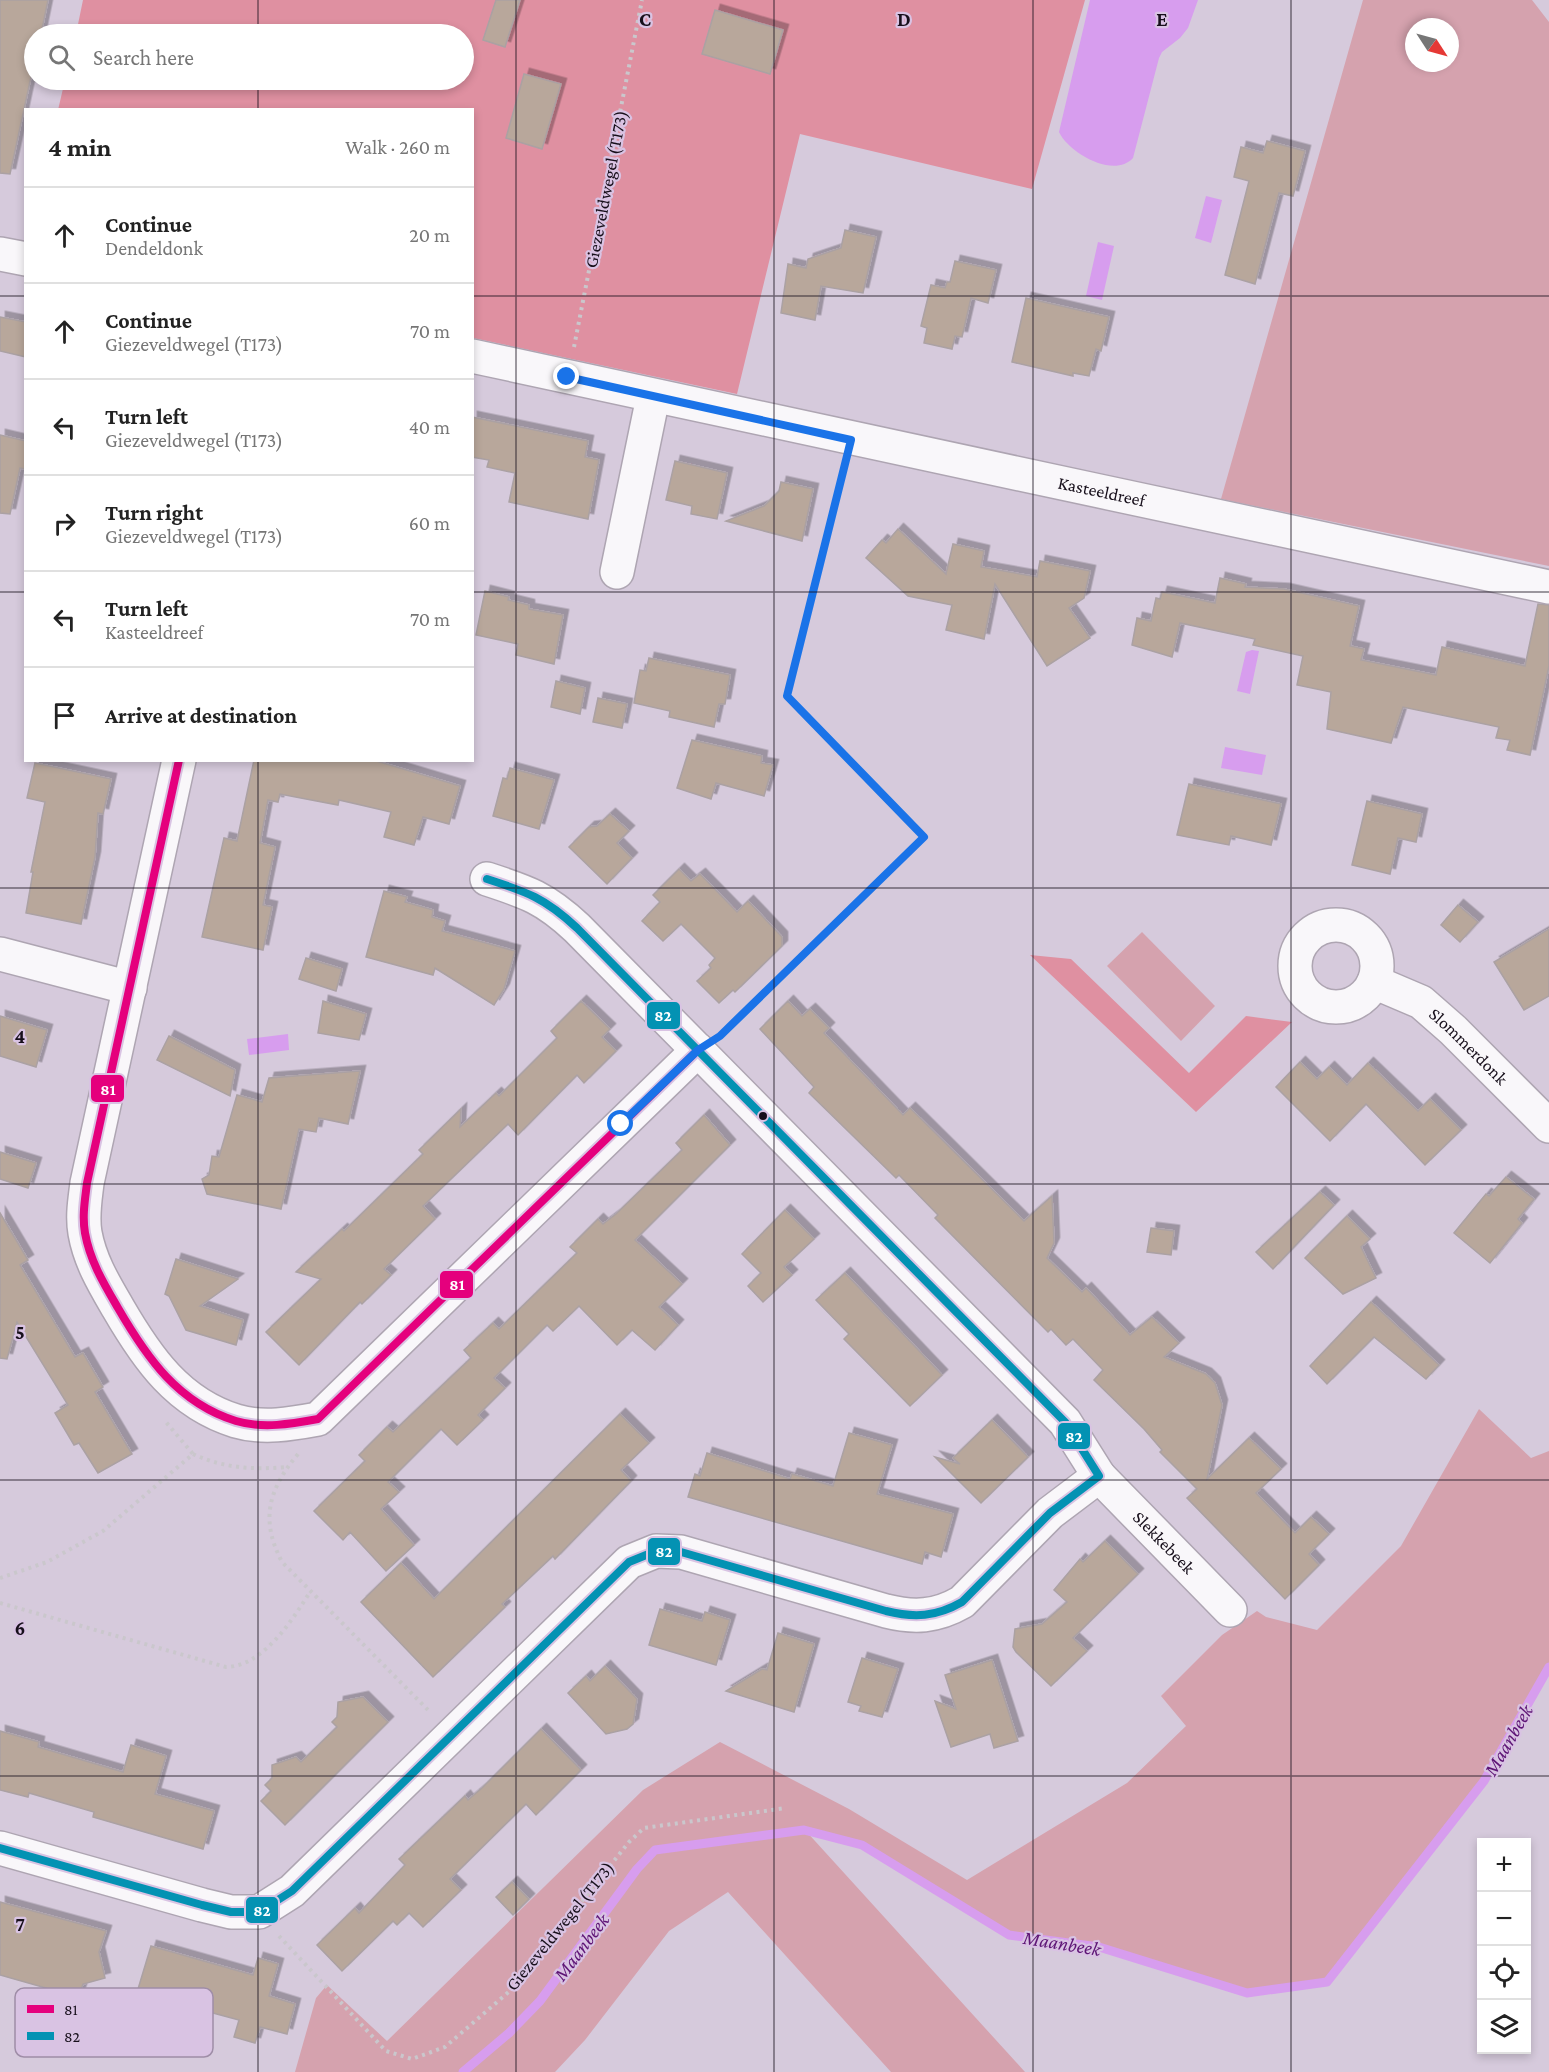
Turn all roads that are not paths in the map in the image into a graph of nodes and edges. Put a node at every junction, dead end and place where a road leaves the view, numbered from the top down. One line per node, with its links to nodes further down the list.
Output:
1 (0, 254): 2 (street)
2 (24, 259)
3 (474, 356): 4 (street, Kasteeldreef)
4 (653, 398): 5 (street); 6 (street, Kasteeldreef)
5 (617, 572)
6 (1549, 587)
7 (179, 762): 11 (street)
8 (487, 879): 12 (street, Slekkebeek)
9 (0, 954): 11 (street)
10 (1374, 982): 13 (street, Slommerdonk)
11 (130, 988): 12 (street)
12 (698, 1050): 14 (street, Slekkebeek)
13 (1549, 1126)
14 (1099, 1476): 15 (street, Slekkebeek); 16 (street)
15 (1230, 1610)
16 (0, 1848)

